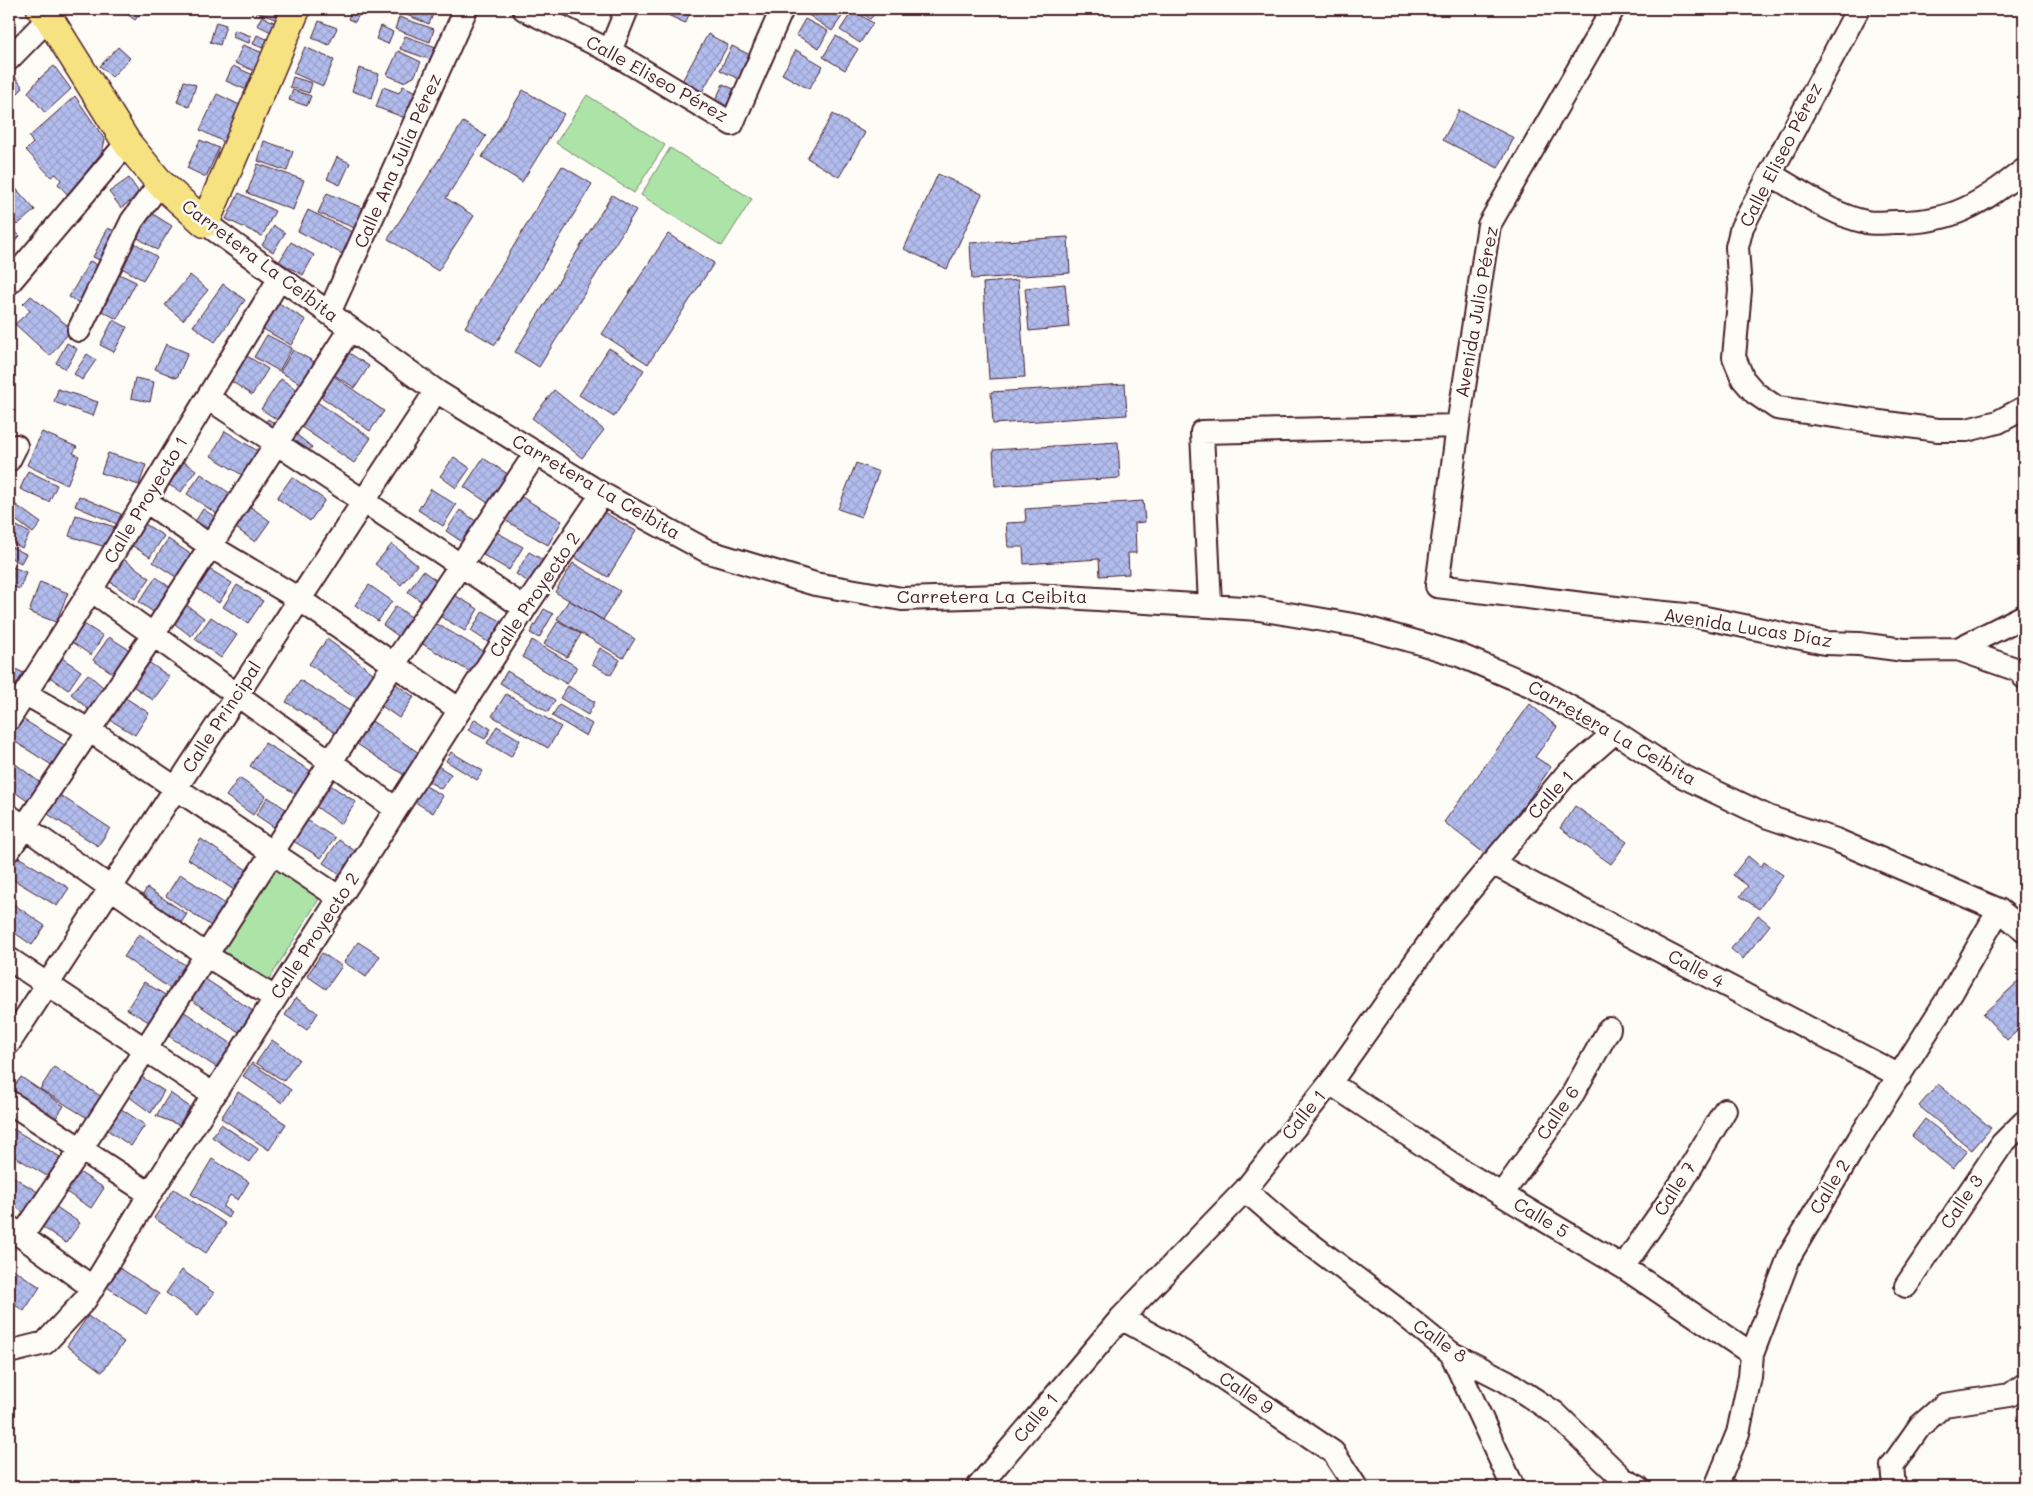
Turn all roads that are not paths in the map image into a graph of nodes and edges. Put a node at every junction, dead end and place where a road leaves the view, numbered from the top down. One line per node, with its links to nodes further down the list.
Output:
1 (296, 9): 15 (main road)
2 (466, 9): 18 (street, Calle Ana Julia Pérez)
3 (524, 9): 9 (street, Calle Eliseo Pérez)
4 (627, 9): 9 (street)
5 (782, 9): 9 (street, Calle Eliseo Pérez)
6 (1613, 9): 24 (street, Avenida Julio Pérez)
7 (1858, 9): 13 (street, Calle Eliseo Pérez)
8 (45, 13): 10 (street); 11 (main road, Carretera La Ceibita)
9 (610, 51)
10 (9, 59)
11 (127, 143): 14 (main road, Carretera La Ceibita); 17 (street)
12 (2024, 170): 13 (street)
13 (1770, 174): 23 (street, Calle Eliseo Pérez)
14 (160, 183): 15 (main road, Carretera La Ceibita); 20 (street)
15 (205, 223): 16 (street, Carretera La Ceibita)
16 (280, 278): 18 (street, Carretera La Ceibita); 22 (street, Calle Proyecto 1)
17 (9, 284)
18 (329, 313): 19 (street, Carretera La Ceibita)
19 (350, 328): 21 (street, Carretera La Ceibita); 25 (street)
20 (79, 330)
21 (436, 391): 26 (street, Carretera La Ceibita); 28 (street, Calle Principal)
22 (208, 398): 25 (street); 29 (street, Calle Proyecto 1)
23 (2024, 408)
24 (1458, 426): 32 (street, Avenida Julio Pérez); 35 (street)
25 (276, 442): 28 (street); 30 (street)
26 (536, 453): 27 (street, Carretera La Ceibita); 31 (street)
27 (602, 494): 35 (street, Carretera La Ceibita); 36 (street, Calle Proyecto 2)
28 (364, 500): 31 (street); 34 (street, Calle Principal)
29 (146, 501): 30 (street); 33 (street, Calle Proyecto 1)
30 (210, 546): 34 (street); 38 (street)
31 (461, 565): 36 (street); 40 (street)
32 (1437, 586): 39 (street, Avenida Lucas Díaz)
33 (91, 590): 38 (street); 42 (street, Calle Proyecto 1)
34 (300, 599): 40 (street); 43 (street, Calle Principal)
35 (1210, 605): 47 (street, Carretera La Ceibita)
36 (525, 608): 44 (street, Calle Proyecto 2)
37 (2024, 616): 39 (street)
38 (153, 635): 43 (street); 46 (street)
39 (1958, 649): 41 (street, Avenida Lucas Díaz)
40 (394, 664): 44 (street); 48 (street)
41 (2024, 677)
42 (26, 694): 45 (street, Calle Proyecto 1); 46 (street)
43 (237, 695): 48 (street); 49 (street, Calle Principal)
44 (460, 710): 50 (street, Calle Proyecto 2)
45 (9, 720)
46 (89, 730): 49 (street); 51 (street)
47 (1615, 732): 54 (street, Calle 1); 57 (street, Carretera La Ceibita)
48 (331, 762): 50 (street); 53 (street)
49 (176, 787): 53 (street); 55 (street, Calle Principal)
50 (396, 809): 56 (street, Calle Proyecto 2)
51 (16, 821): 52 (street); 55 (street)
52 (9, 850)
53 (273, 852): 56 (street); 59 (street)
54 (1492, 863): 66 (street, Calle 4); 67 (street, Calle 1)
55 (111, 887): 59 (street); 61 (street, Calle Principal)
56 (340, 898): 62 (street, Calle Proyecto 2)
57 (1999, 910): 58 (street, Carretera La Ceibita); 66 (street, Calle 2)
58 (2024, 930)
59 (206, 955): 62 (street); 65 (street)
60 (9, 959): 61 (street)
61 (47, 986): 64 (street, Calle Principal); 65 (street)
62 (275, 998): 68 (street, Calle Proyecto 2)
63 (1609, 1029): 75 (street, Calle 6)
64 (9, 1043)
65 (145, 1050): 68 (street); 72 (street)
66 (1900, 1076): 83 (street, Calle 2)
67 (1330, 1083): 73 (street, Calle 1); 75 (street, Calle 5)
68 (214, 1095): 74 (street, Calle Proyecto 2)
69 (9, 1102): 72 (street)
70 (1725, 1110): 77 (street, Calle 7)
71 (2024, 1122): 78 (street, Calle 3)
72 (81, 1149): 74 (street); 76 (street)
73 (1245, 1190): 80 (street, Calle 1); 82 (street, Calle 8)
74 (150, 1194): 79 (street, Calle Proyecto 2)
75 (1502, 1194): 77 (street, Calle 5)
76 (15, 1232): 79 (street)
77 (1623, 1267): 83 (street, Calle 5)
78 (1906, 1286)
79 (93, 1288): 81 (street, Calle Proyecto 2)
80 (1121, 1318): 85 (street, Calle 1); 86 (street, Calle 9)
81 (9, 1352)
82 (1451, 1353): 87 (street); 88 (street, Calle 8)
83 (1752, 1354): 89 (street, Calle 2)
84 (2024, 1385): 90 (street)
85 (978, 1487)
86 (1356, 1487)
87 (1513, 1487)
88 (1638, 1487)
89 (1716, 1487)
90 (1894, 1487)

